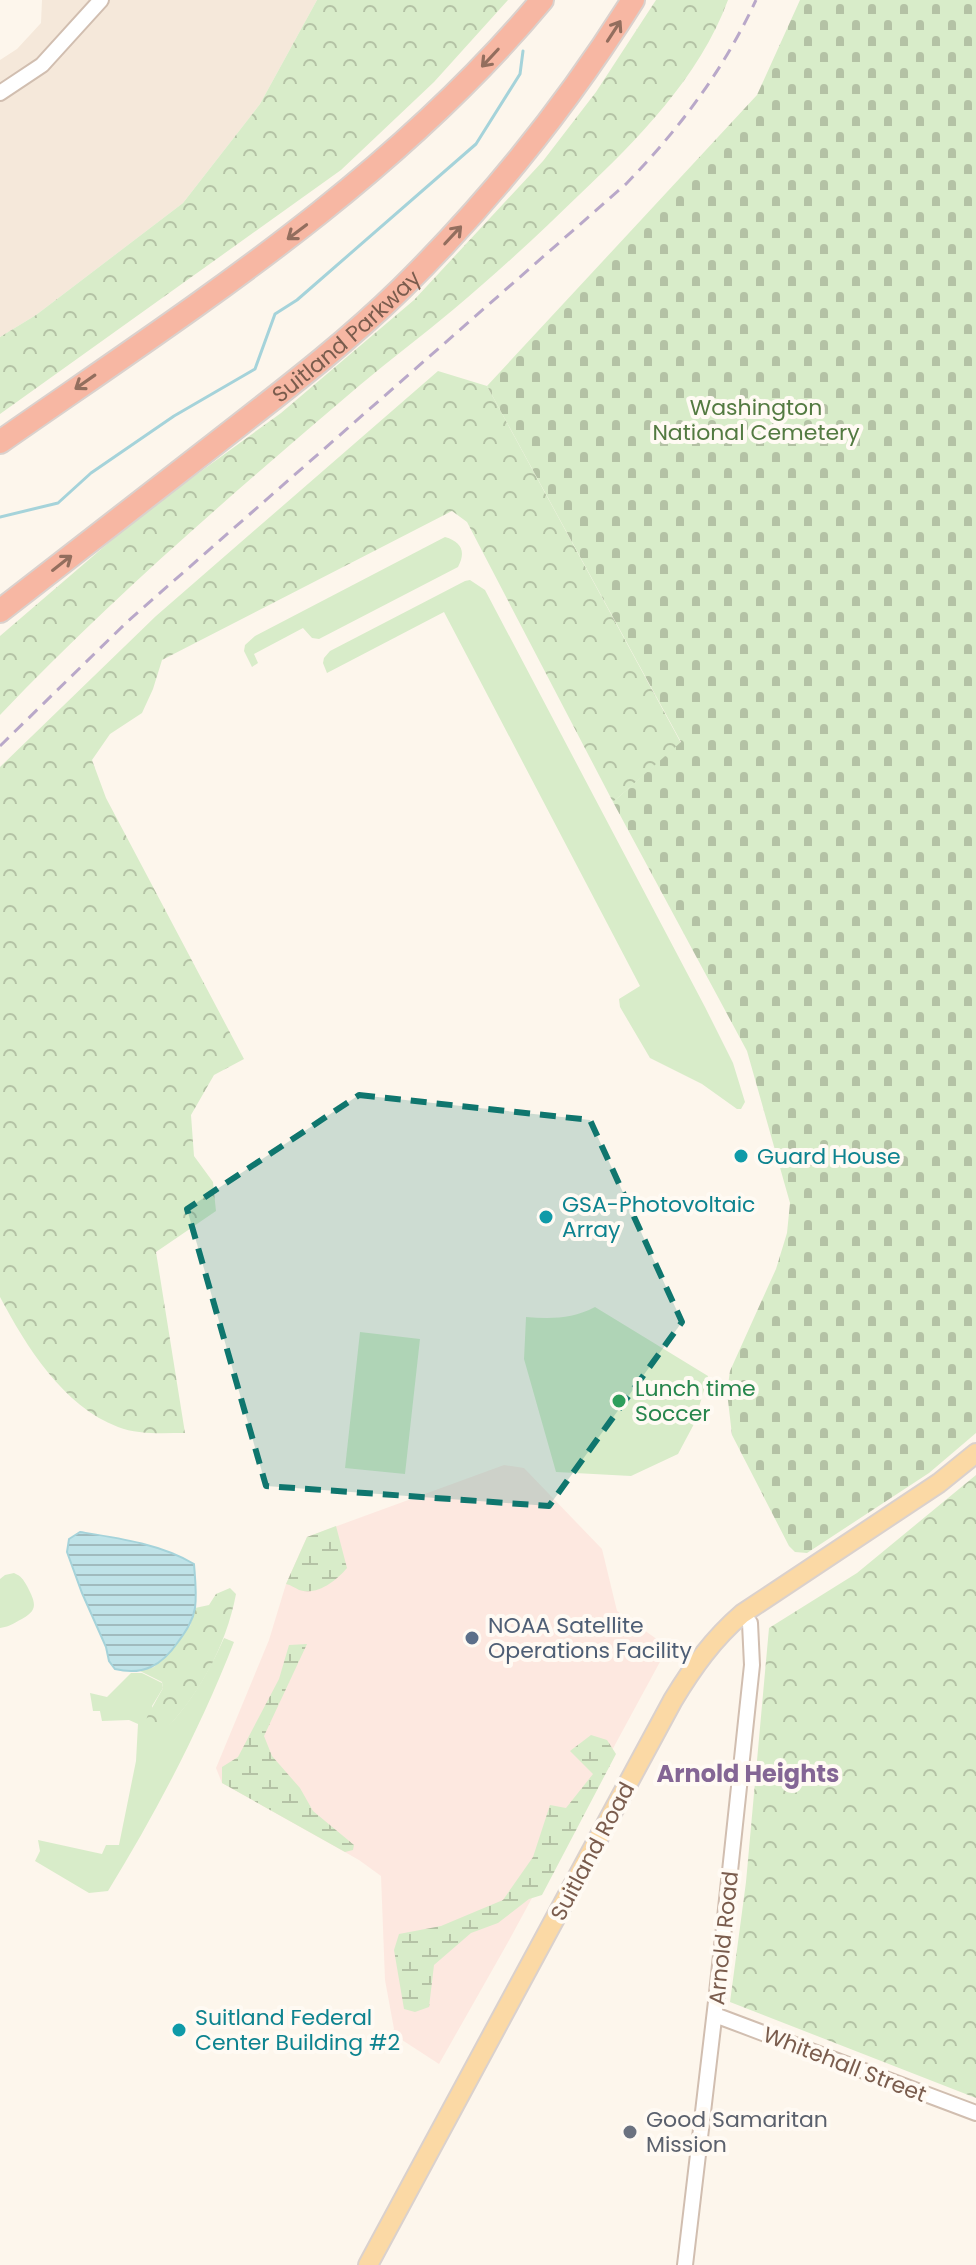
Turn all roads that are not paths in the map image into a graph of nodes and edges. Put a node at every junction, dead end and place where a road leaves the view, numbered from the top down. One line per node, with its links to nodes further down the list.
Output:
1 (101, 0): 4 (street)
2 (542, 0): 5 (highway, one-way to 5)
3 (633, 0): 6 (highway, Suitland Parkway, one-way to 3)
4 (0, 93)
5 (0, 442)
6 (0, 611)
7 (976, 1453): 8 (main road, Suitland Road)
8 (742, 1614): 9 (street, Arnold Road); 11 (main road, Suitland Road)
9 (715, 2015): 10 (street, Whitehall Street); 12 (street, Arnold Road)
10 (976, 2113)
11 (368, 2265)
12 (685, 2265)

